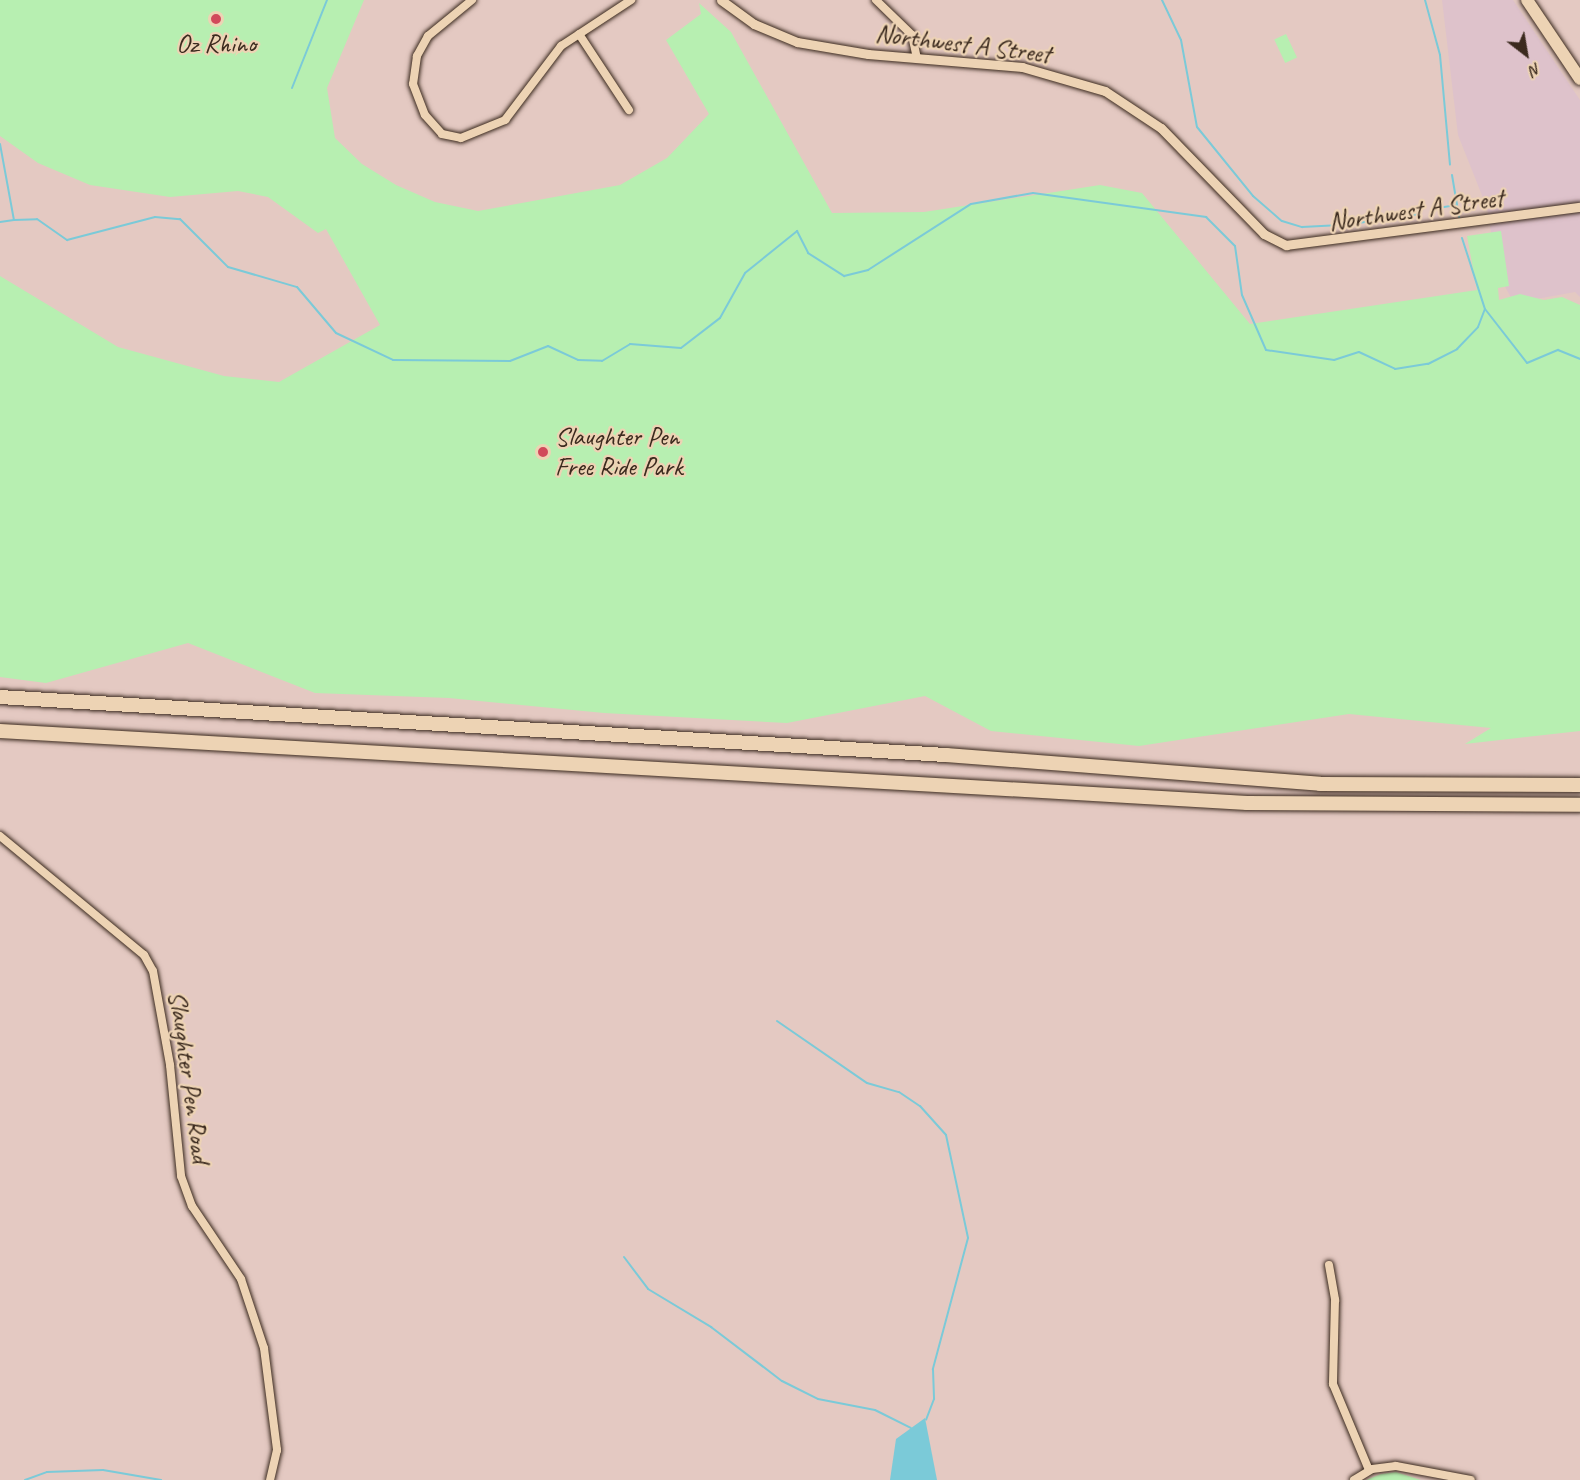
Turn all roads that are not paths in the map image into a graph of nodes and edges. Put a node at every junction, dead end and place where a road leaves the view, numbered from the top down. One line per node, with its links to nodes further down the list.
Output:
1 (472, 0): 6 (street)
2 (631, 0): 6 (street)
3 (721, 0): 7 (street, Northwest A Street)
4 (876, 0): 7 (street)
5 (1527, 0): 8 (main road)
6 (579, 34): 9 (street)
7 (917, 58): 10 (street, Northwest A Street)
8 (1580, 79)
9 (629, 110)
10 (1580, 207)
11 (0, 697): 13 (highway)
12 (0, 731): 14 (highway)
13 (1580, 785)
14 (1580, 805)
15 (0, 836): 18 (street, Slaughter Pen Road)
16 (1329, 1265): 17 (street)
17 (1370, 1470): 19 (street); 20 (street)
18 (270, 1480)
19 (1354, 1480)
20 (1471, 1480)

